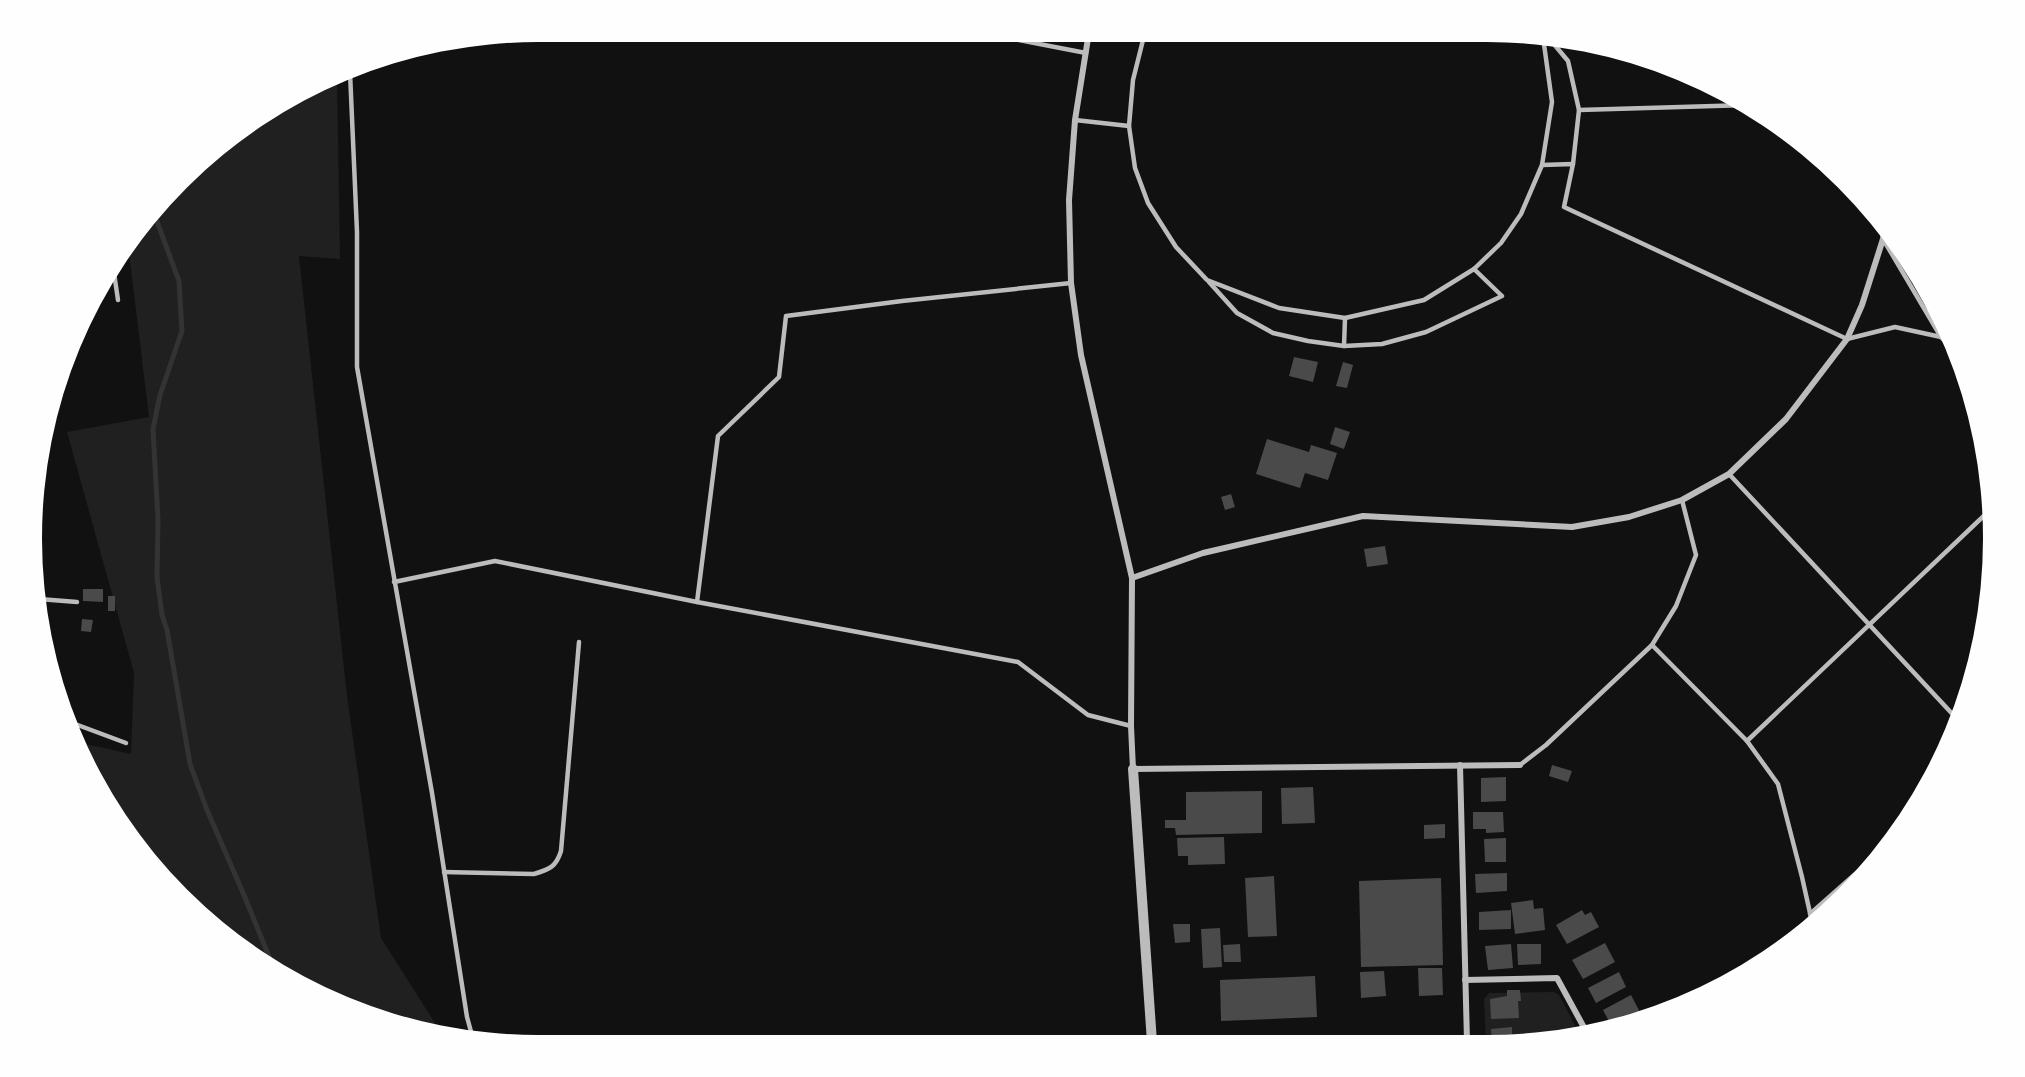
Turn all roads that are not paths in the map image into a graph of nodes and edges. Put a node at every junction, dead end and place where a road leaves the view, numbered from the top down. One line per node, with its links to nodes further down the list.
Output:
1 (1029, 42): 6 (lane)
2 (1088, 42): 6 (street)
3 (1142, 42): 11 (lane)
4 (1544, 45): 13 (lane)
5 (1556, 47): 9 (lane)
6 (1086, 53): 10 (street)
7 (350, 79): 30 (lane)
8 (1729, 106): 9 (lane)
9 (1579, 110): 12 (lane)
10 (1075, 120): 11 (lane); 19 (street)
11 (1129, 126): 18 (lane)
12 (1573, 164): 13 (lane); 24 (lane)
13 (1542, 165): 16 (lane)
14 (1883, 239): 24 (street)
15 (1886, 245): 22 (lane)
16 (1474, 269): 21 (lane); 25 (lane)
17 (115, 280): 20 (lane)
18 (1207, 280): 21 (lane); 25 (lane)
19 (1071, 284): 29 (street); 33 (lane)
20 (118, 300)
21 (1345, 318): 25 (lane)
22 (1938, 332)
23 (1940, 337): 24 (lane)
24 (1847, 339): 26 (street)
25 (1344, 346)
26 (1730, 474): 27 (street); 34 (lane)
27 (1682, 500): 29 (street); 36 (lane)
28 (1982, 517): 34 (lane)
29 (1132, 578): 39 (street)
30 (394, 582): 33 (lane); 45 (lane)
31 (46, 600): 32 (lane)
32 (77, 602)
33 (697, 602): 39 (lane)
34 (1869, 624): 37 (lane); 40 (lane)
35 (579, 642): 45 (lane)
36 (1652, 645): 40 (lane); 43 (lane)
37 (1951, 713)
38 (78, 725): 41 (lane)
39 (1131, 726): 44 (street)
40 (1747, 741): 47 (lane)
41 (126, 743)
42 (1460, 765): 43 (street); 44 (street); 48 (street)
43 (1520, 765)
44 (1133, 769): 51 (street)
45 (444, 872): 50 (lane)
46 (1842, 886): 47 (lane)
47 (1810, 914)
48 (1465, 980): 49 (street); 52 (street)
49 (1583, 1025)
50 (471, 1030)
51 (1152, 1035)
52 (1467, 1035)

